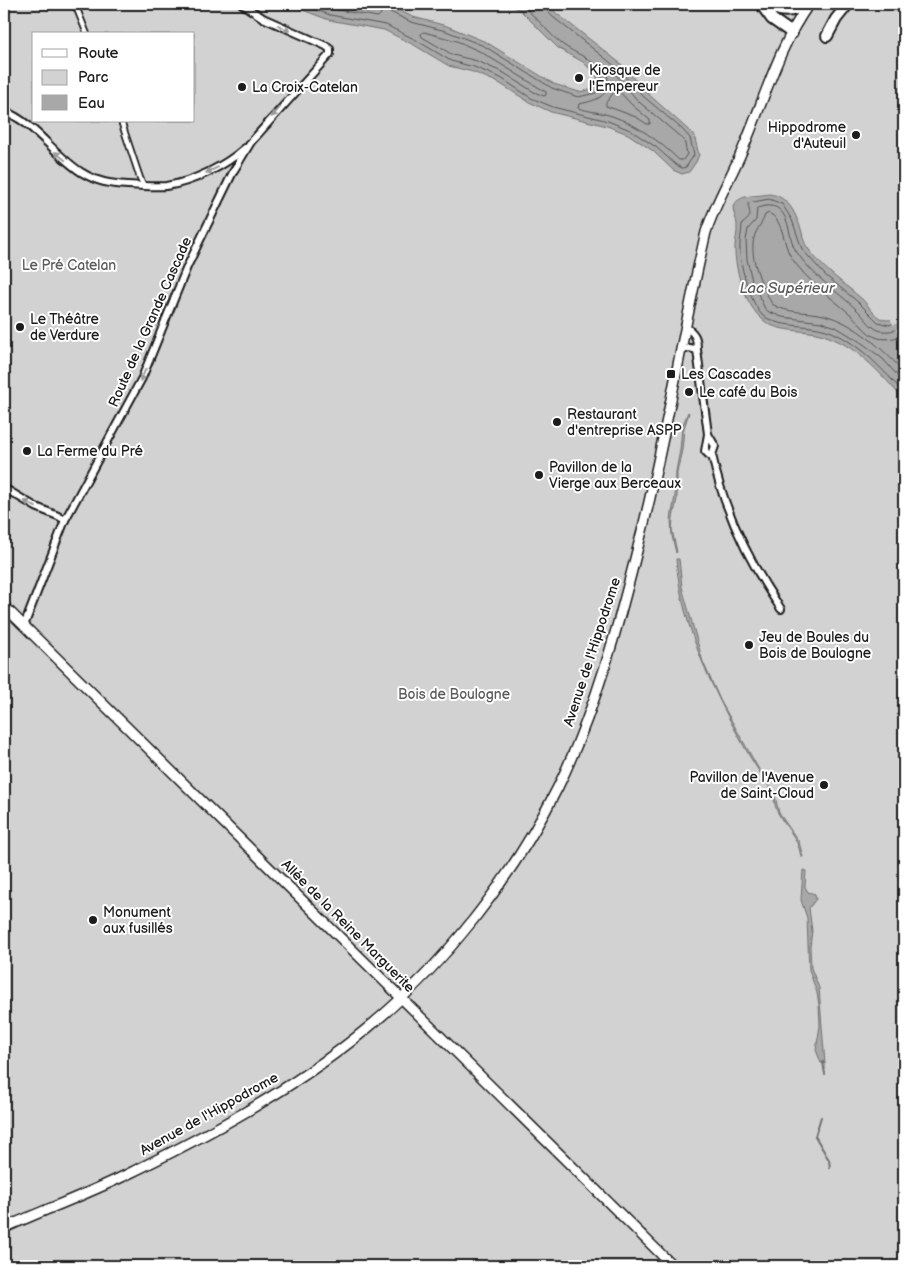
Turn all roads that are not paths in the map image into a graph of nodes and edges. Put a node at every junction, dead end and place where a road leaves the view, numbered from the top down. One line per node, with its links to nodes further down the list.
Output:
1 (75, 4): 9 (street)
2 (242, 4): 14 (street, Route de la Grande Cascade, one-way to 14)
3 (761, 4): 10 (highway)
4 (766, 4): 5 (highway)
5 (807, 4): 8 (main road)
6 (814, 4): 8 (main road)
7 (848, 4): 11 (highway)
8 (798, 23): 10 (main road, Avenue de l'Hippodrome)
9 (86, 32)
10 (792, 33): 16 (main road, Avenue de l'Hippodrome)
11 (828, 36)
12 (4, 111): 15 (street, one-way to 12)
13 (121, 122): 15 (street)
14 (251, 142): 15 (street, one-way to 15); 20 (street, Route de la Grande Cascade, one-way to 20)
15 (144, 186)
16 (686, 327): 17 (main road, Avenue de l'Hippodrome); 18 (street)
17 (682, 350): 18 (street); 24 (main road, Avenue de l'Hippodrome)
18 (697, 350): 22 (street)
19 (4, 488): 20 (street, one-way to 19)
20 (64, 520): 23 (street, Route de la Grande Cascade)
21 (4, 606): 23 (main road, Allée de la Reine Marguerite)
22 (780, 609)
23 (24, 626): 24 (main road, Allée de la Reine Marguerite)
24 (401, 998): 25 (main road, Avenue de l'Hippodrome); 26 (main road, Allée de la Reine Marguerite)
25 (4, 1228)
26 (673, 1266)

